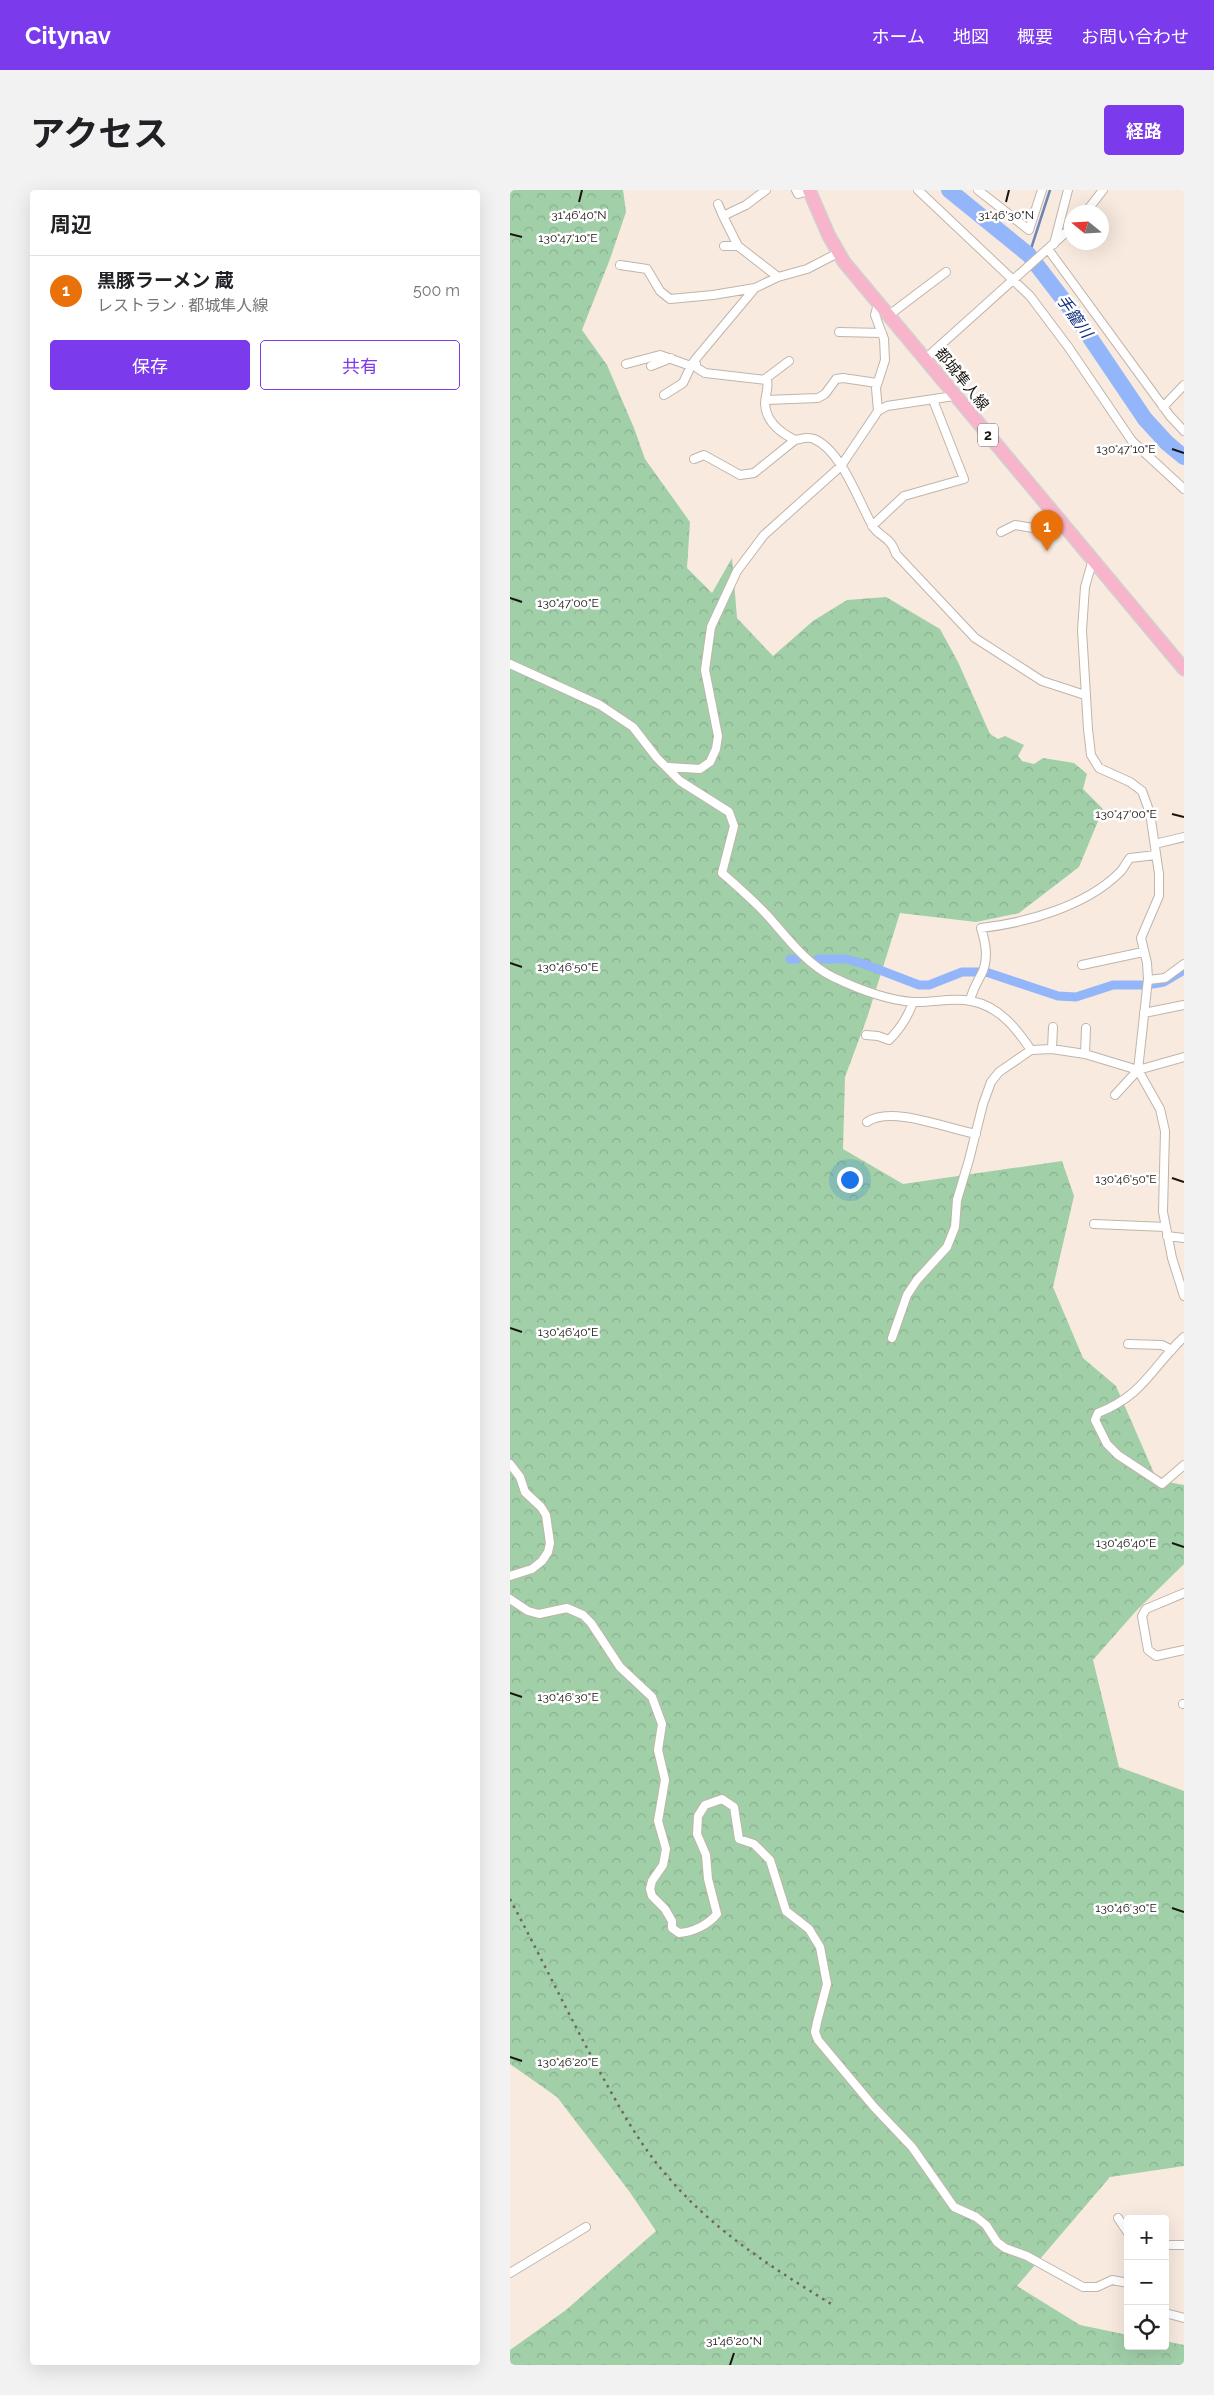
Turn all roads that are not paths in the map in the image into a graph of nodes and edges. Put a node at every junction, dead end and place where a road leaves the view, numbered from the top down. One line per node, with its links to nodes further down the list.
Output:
1 (766, 190): 11 (street)
2 (796, 190): 3 (street)
3 (809, 190): 16 (main road, 都城隼人線 / 2)
4 (918, 190): 20 (street)
5 (978, 190): 6 (street)
6 (1042, 190)
7 (1068, 190): 15 (street)
8 (1103, 190): 10 (street)
9 (718, 204): 11 (street)
10 (1091, 205)
11 (723, 216): 14 (street)
12 (1064, 234): 15 (street)
13 (724, 246): 14 (street)
14 (738, 246): 19 (street)
15 (1049, 248): 20 (street); 39 (street)
16 (838, 253): 19 (street); 22 (main road, 都城隼人線 / 2)
17 (620, 265): 21 (street)
18 (946, 272): 23 (street)
19 (778, 277): 21 (street)
20 (1012, 279): 27 (street); 45 (street)
21 (755, 288): 30 (street)
22 (878, 304): 23 (main road, 都城隼人線 / 2); 25 (street)
23 (889, 314): 27 (main road, 都城隼人線 / 2)
24 (839, 332): 25 (street)
25 (882, 333): 33 (street)
26 (671, 358): 29 (street); 30 (street); 31 (street)
27 (925, 359): 36 (main road, 都城隼人線 / 2)
28 (789, 361): 32 (street)
29 (626, 364)
30 (694, 364): 32 (street); 35 (street)
31 (651, 366)
32 (765, 379): 37 (street)
33 (877, 383): 37 (street); 40 (street)
34 (1184, 385): 39 (street)
35 (664, 395)
36 (954, 396): 38 (street); 46 (main road, 都城隼人線 / 2)
37 (766, 400): 42 (street)
38 (933, 400): 40 (street); 47 (street)
39 (1163, 407): 41 (street)
40 (878, 411): 44 (street)
41 (1184, 431)
42 (795, 440): 43 (street); 44 (street)
43 (694, 459)
44 (841, 466): 47 (street); 53 (street)
45 (1184, 489)
46 (1064, 524): 48 (street); 49 (main road, 都城隼人線 / 2)
47 (872, 526): 52 (street)
48 (1001, 532)
49 (1093, 559): 51 (main road, 都城隼人線 / 2); 52 (street)
50 (510, 664): 53 (street)
51 (1184, 669)
52 (1086, 695): 55 (street)
53 (668, 767): 62 (street)
54 (1184, 836): 55 (street)
55 (1155, 844): 56 (street)
56 (1156, 855): 57 (street); 61 (street)
57 (1143, 952): 59 (street); 60 (street)
58 (1184, 964): 60 (street)
59 (1082, 965)
60 (1148, 980): 64 (street)
61 (970, 1001): 62 (street); 69 (street)
62 (913, 1002): 67 (street)
63 (1184, 1005): 64 (street)
64 (1144, 1013): 72 (street)
65 (1053, 1027): 68 (street)
66 (1086, 1028): 70 (street)
67 (866, 1035)
68 (1052, 1049): 69 (street); 70 (street)
69 (1031, 1050): 75 (street)
70 (1085, 1054): 72 (street)
71 (1184, 1057): 72 (street)
72 (1138, 1070): 73 (street); 77 (street)
73 (1115, 1095)
74 (867, 1122): 75 (street)
75 (976, 1134): 82 (street)
76 (1094, 1224): 77 (street)
77 (1166, 1227): 78 (street)
78 (1168, 1236): 79 (street); 80 (street)
79 (1184, 1238)
80 (1184, 1296)
81 (1184, 1337): 84 (street)
82 (892, 1338)
83 (1128, 1344): 84 (street)
84 (1172, 1350): 86 (street)
85 (510, 1464): 87 (street)
86 (1184, 1465)
87 (510, 1576)
88 (1184, 1593): 90 (street)
89 (510, 1599): 97 (street)
90 (1184, 1650)
91 (1118, 2218): 93 (street)
92 (586, 2227): 96 (street)
93 (1124, 2227)
94 (1169, 2245): 95 (street)
95 (1184, 2245)
96 (510, 2273)
97 (1124, 2282)
98 (1169, 2314): 99 (street)
99 (1184, 2318)

